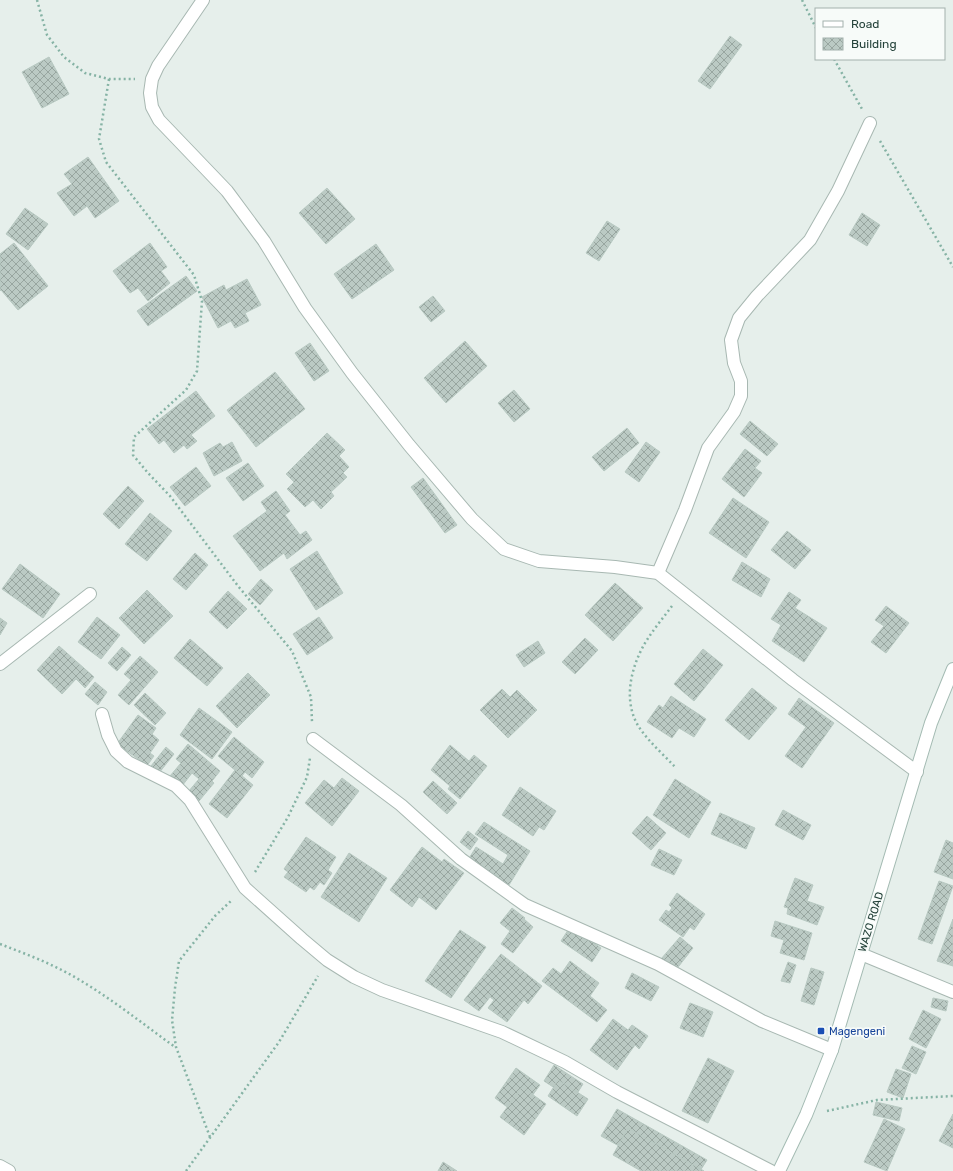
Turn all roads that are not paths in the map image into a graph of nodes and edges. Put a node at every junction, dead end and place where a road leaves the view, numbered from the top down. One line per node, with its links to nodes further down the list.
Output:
1 (203, 0): 3 (street)
2 (870, 123): 3 (street)
3 (658, 573): 9 (street)
4 (90, 594): 5 (street)
5 (0, 664)
6 (953, 669): 9 (street, WAZO ROAD)
7 (102, 714): 15 (street)
8 (313, 739): 12 (street)
9 (917, 772): 10 (street, WAZO ROAD)
10 (862, 954): 11 (street); 12 (street, WAZO ROAD)
11 (953, 992)
12 (832, 1050): 16 (street, WAZO ROAD)
13 (0, 1166): 14 (street)
14 (9, 1171)
15 (771, 1171)
16 (779, 1171)

